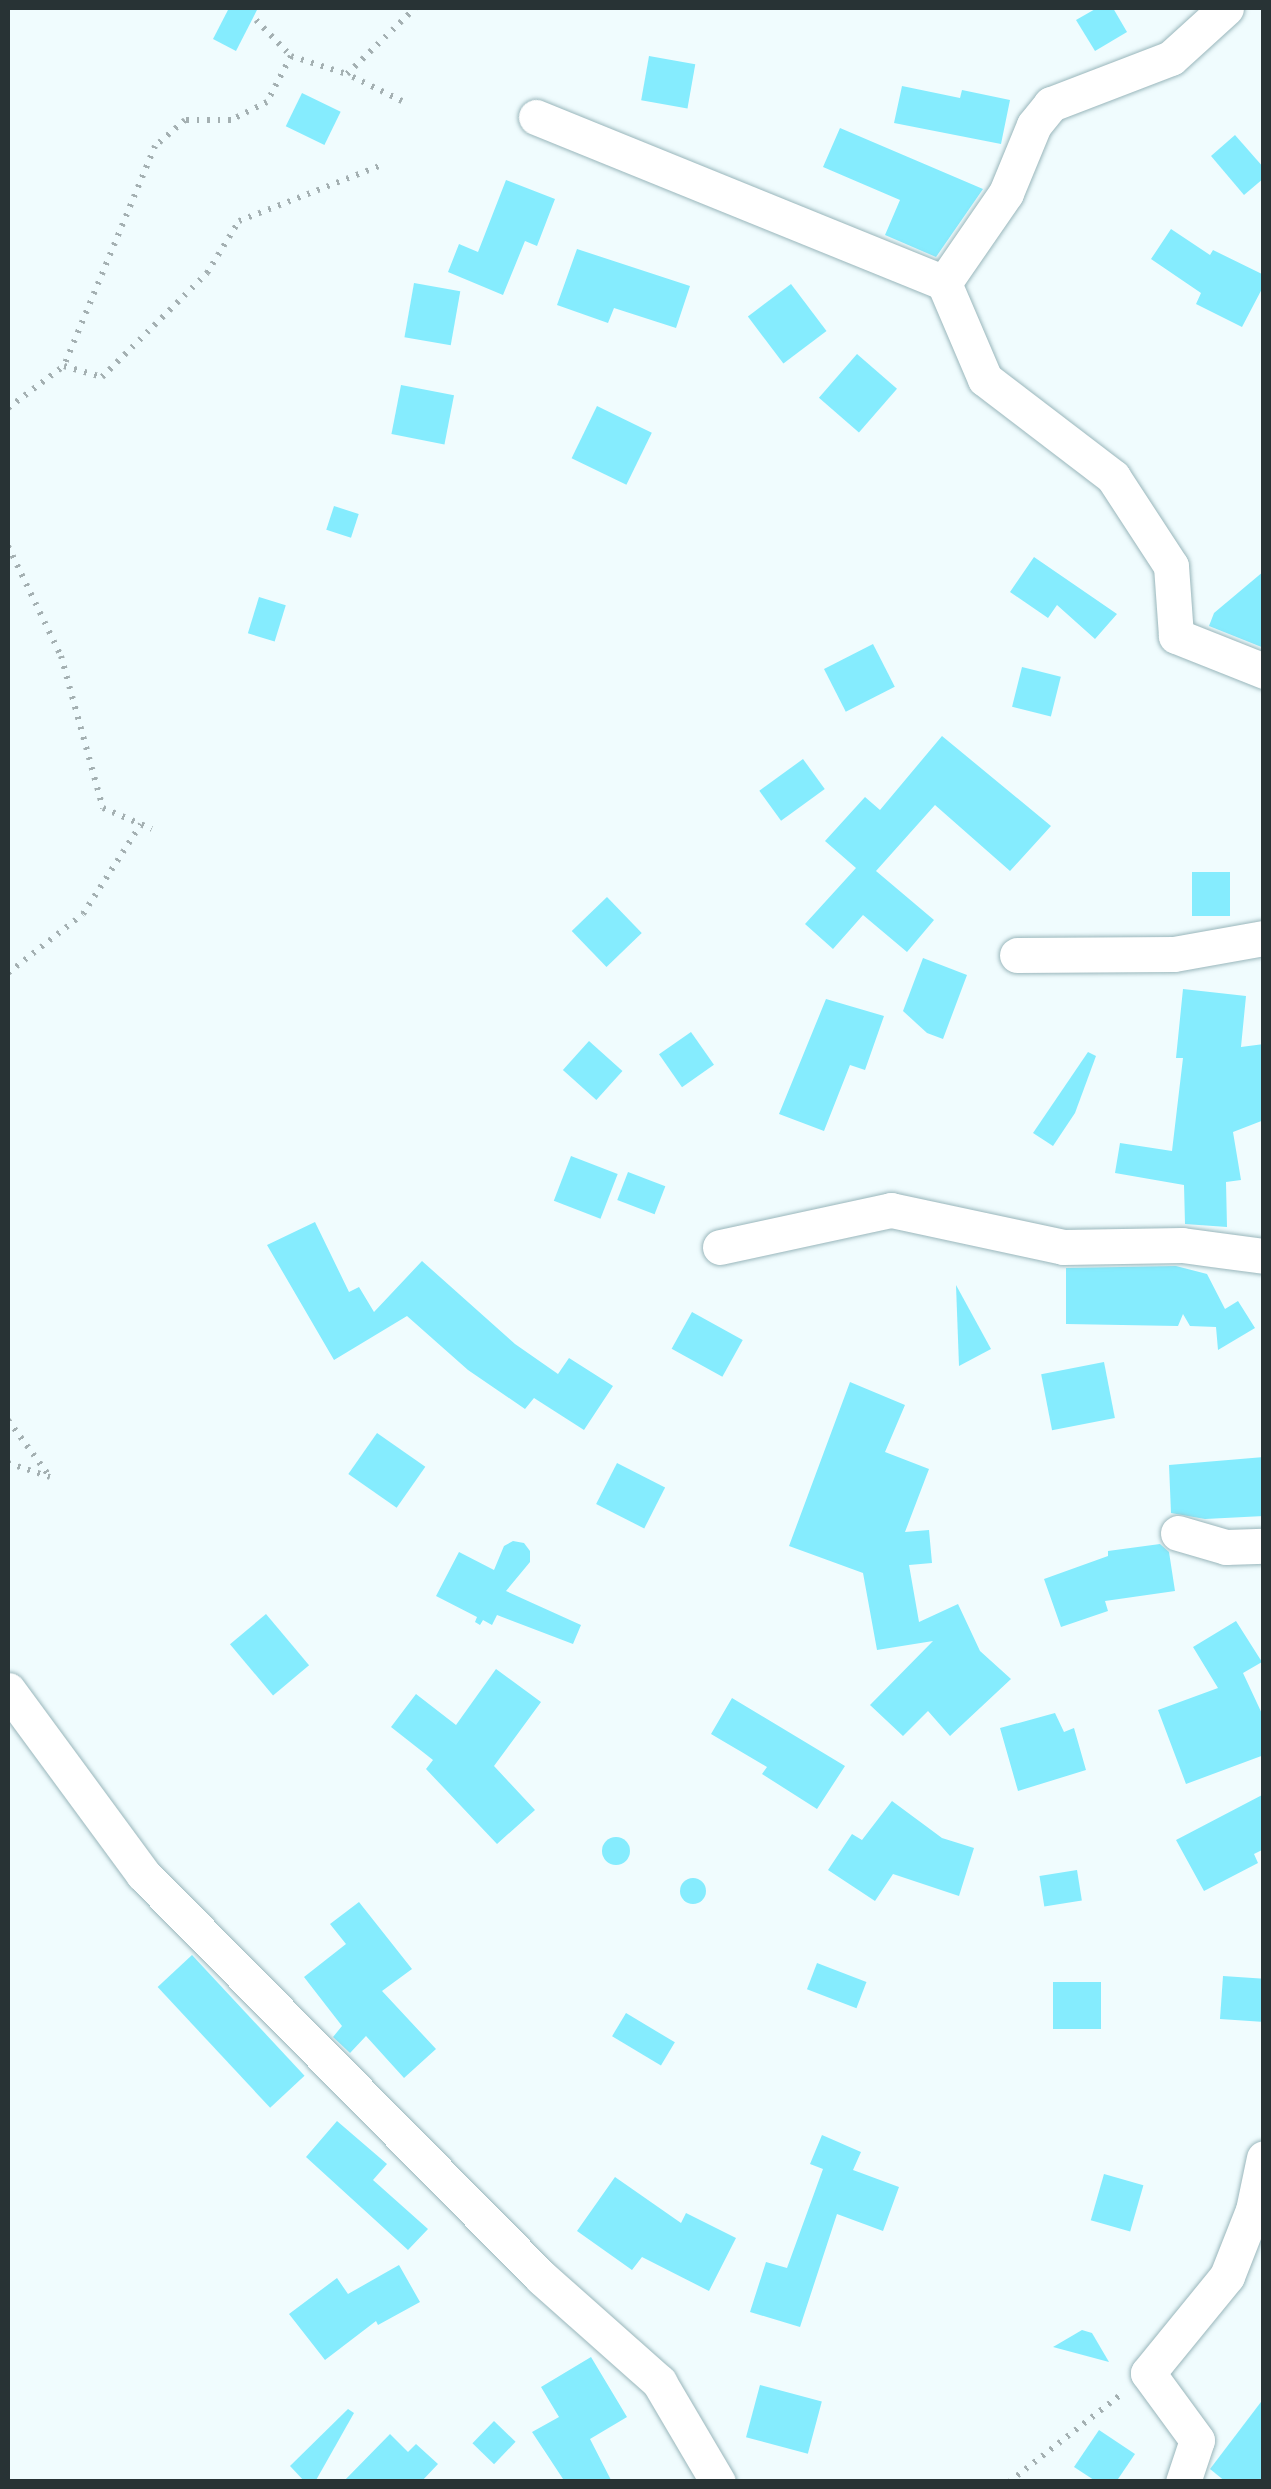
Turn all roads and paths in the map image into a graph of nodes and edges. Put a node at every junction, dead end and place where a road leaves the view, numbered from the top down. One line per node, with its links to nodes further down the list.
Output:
1 (414, 8): 5 (path)
2 (1226, 8): 9 (street)
3 (256, 20): 4 (path)
4 (291, 56): 5 (path); 10 (path)
5 (347, 74): 6 (path)
6 (402, 101)
7 (536, 116): 9 (street)
8 (382, 165): 10 (path)
9 (944, 283): 13 (street)
10 (64, 366): 11 (path)
11 (8, 408)
12 (8, 546): 14 (path)
13 (1264, 670)
14 (140, 824): 15 (path); 18 (path)
15 (152, 828)
16 (1264, 938): 17 (street)
17 (1017, 955)
18 (8, 973)
19 (720, 1246): 20 (street)
20 (1264, 1256)
21 (8, 1420): 22 (path)
22 (8, 1463)
23 (1178, 1533): 24 (street)
24 (1264, 1546)
25 (8, 1690): 28 (street)
26 (1264, 2158): 27 (street)
27 (1148, 2373): 29 (path); 30 (street)
28 (718, 2482)
29 (1010, 2482)
30 (1183, 2482)

